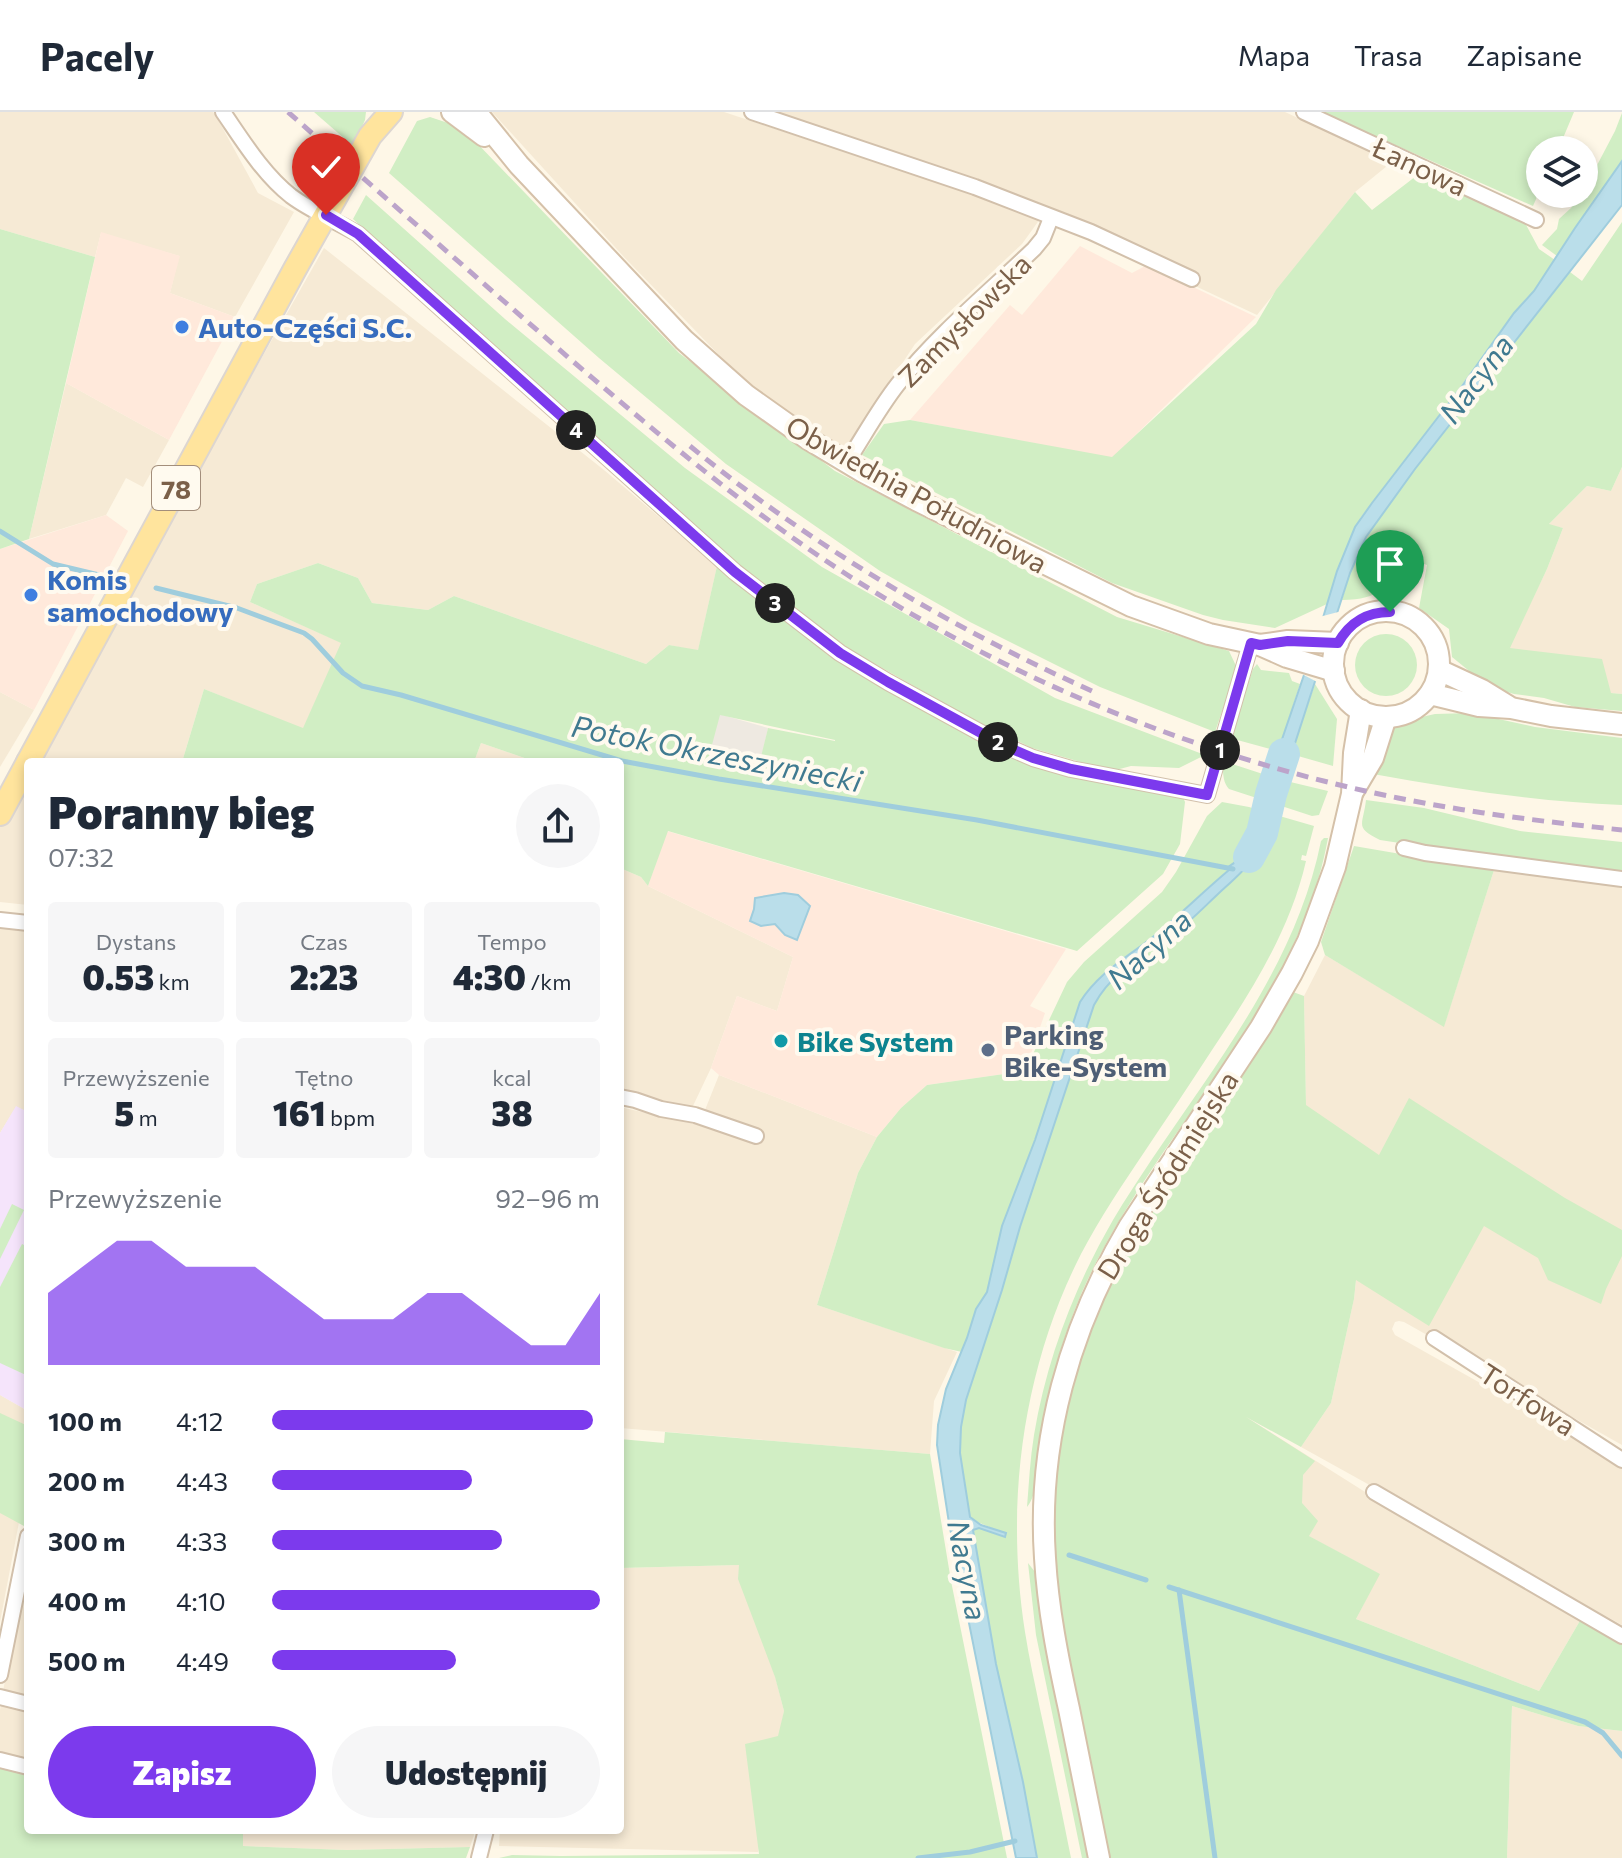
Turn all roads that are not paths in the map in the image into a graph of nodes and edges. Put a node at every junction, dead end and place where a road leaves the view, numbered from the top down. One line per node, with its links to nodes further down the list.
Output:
1 (223, 112): 10 (street)
2 (373, 112): 8 (main road, 78)
3 (391, 112): 8 (main road, 78)
4 (452, 112): 9 (main road, Obwiednia Południowa)
5 (476, 112): 9 (main road, Obwiednia Południowa)
6 (752, 112): 11 (street, Zamysłowska)
7 (1304, 112): 12 (street, Łanowa)
8 (370, 136): 10 (main road, 78)
9 (519, 165): 14 (main road, Obwiednia Południowa)
10 (326, 215): 16 (street); 25 (main road, 78)
11 (1051, 218): 13 (street, Zamysłowska); 14 (street, Zamysłowska)
12 (1536, 220)
13 (1192, 279)
14 (847, 462): 16 (main road, Obwiednia Południowa)
15 (1338, 643): 17 (main road, Obwiednia Południowa); 18 (main road); 19 (main road)
16 (1256, 644): 17 (main road, Obwiednia Południowa)
17 (1288, 649): 19 (main road, Obwiednia Południowa)
18 (1439, 670): 20 (main road); 21 (main road)
19 (1334, 671): 22 (main road)
20 (1430, 694): 21 (main road); 23 (main road)
21 (1511, 708): 24 (main road)
22 (1361, 710): 23 (main road); 27 (main road, Droga Śródmiejska)
23 (1386, 717): 27 (main road, Droga Śródmiejska)
24 (1622, 724)
25 (30, 758)
26 (24, 769): 28 (main road, 78)
27 (1352, 794): 47 (main road, Droga Śródmiejska)
28 (0, 814)
29 (1404, 848): 30 (street)
30 (1622, 879)
31 (0, 920): 32 (street)
32 (24, 923)
33 (624, 1098): 34 (street)
34 (756, 1136)
35 (1434, 1338): 36 (street, Torfowa)
36 (1622, 1460)
37 (1374, 1492): 39 (street)
38 (24, 1556): 40 (street)
39 (1622, 1636)
40 (0, 1675)
41 (0, 1697): 42 (street)
42 (24, 1703)
43 (0, 1760): 44 (street)
44 (24, 1766)
45 (485, 1834): 46 (street)
46 (479, 1858)
47 (1099, 1858)

